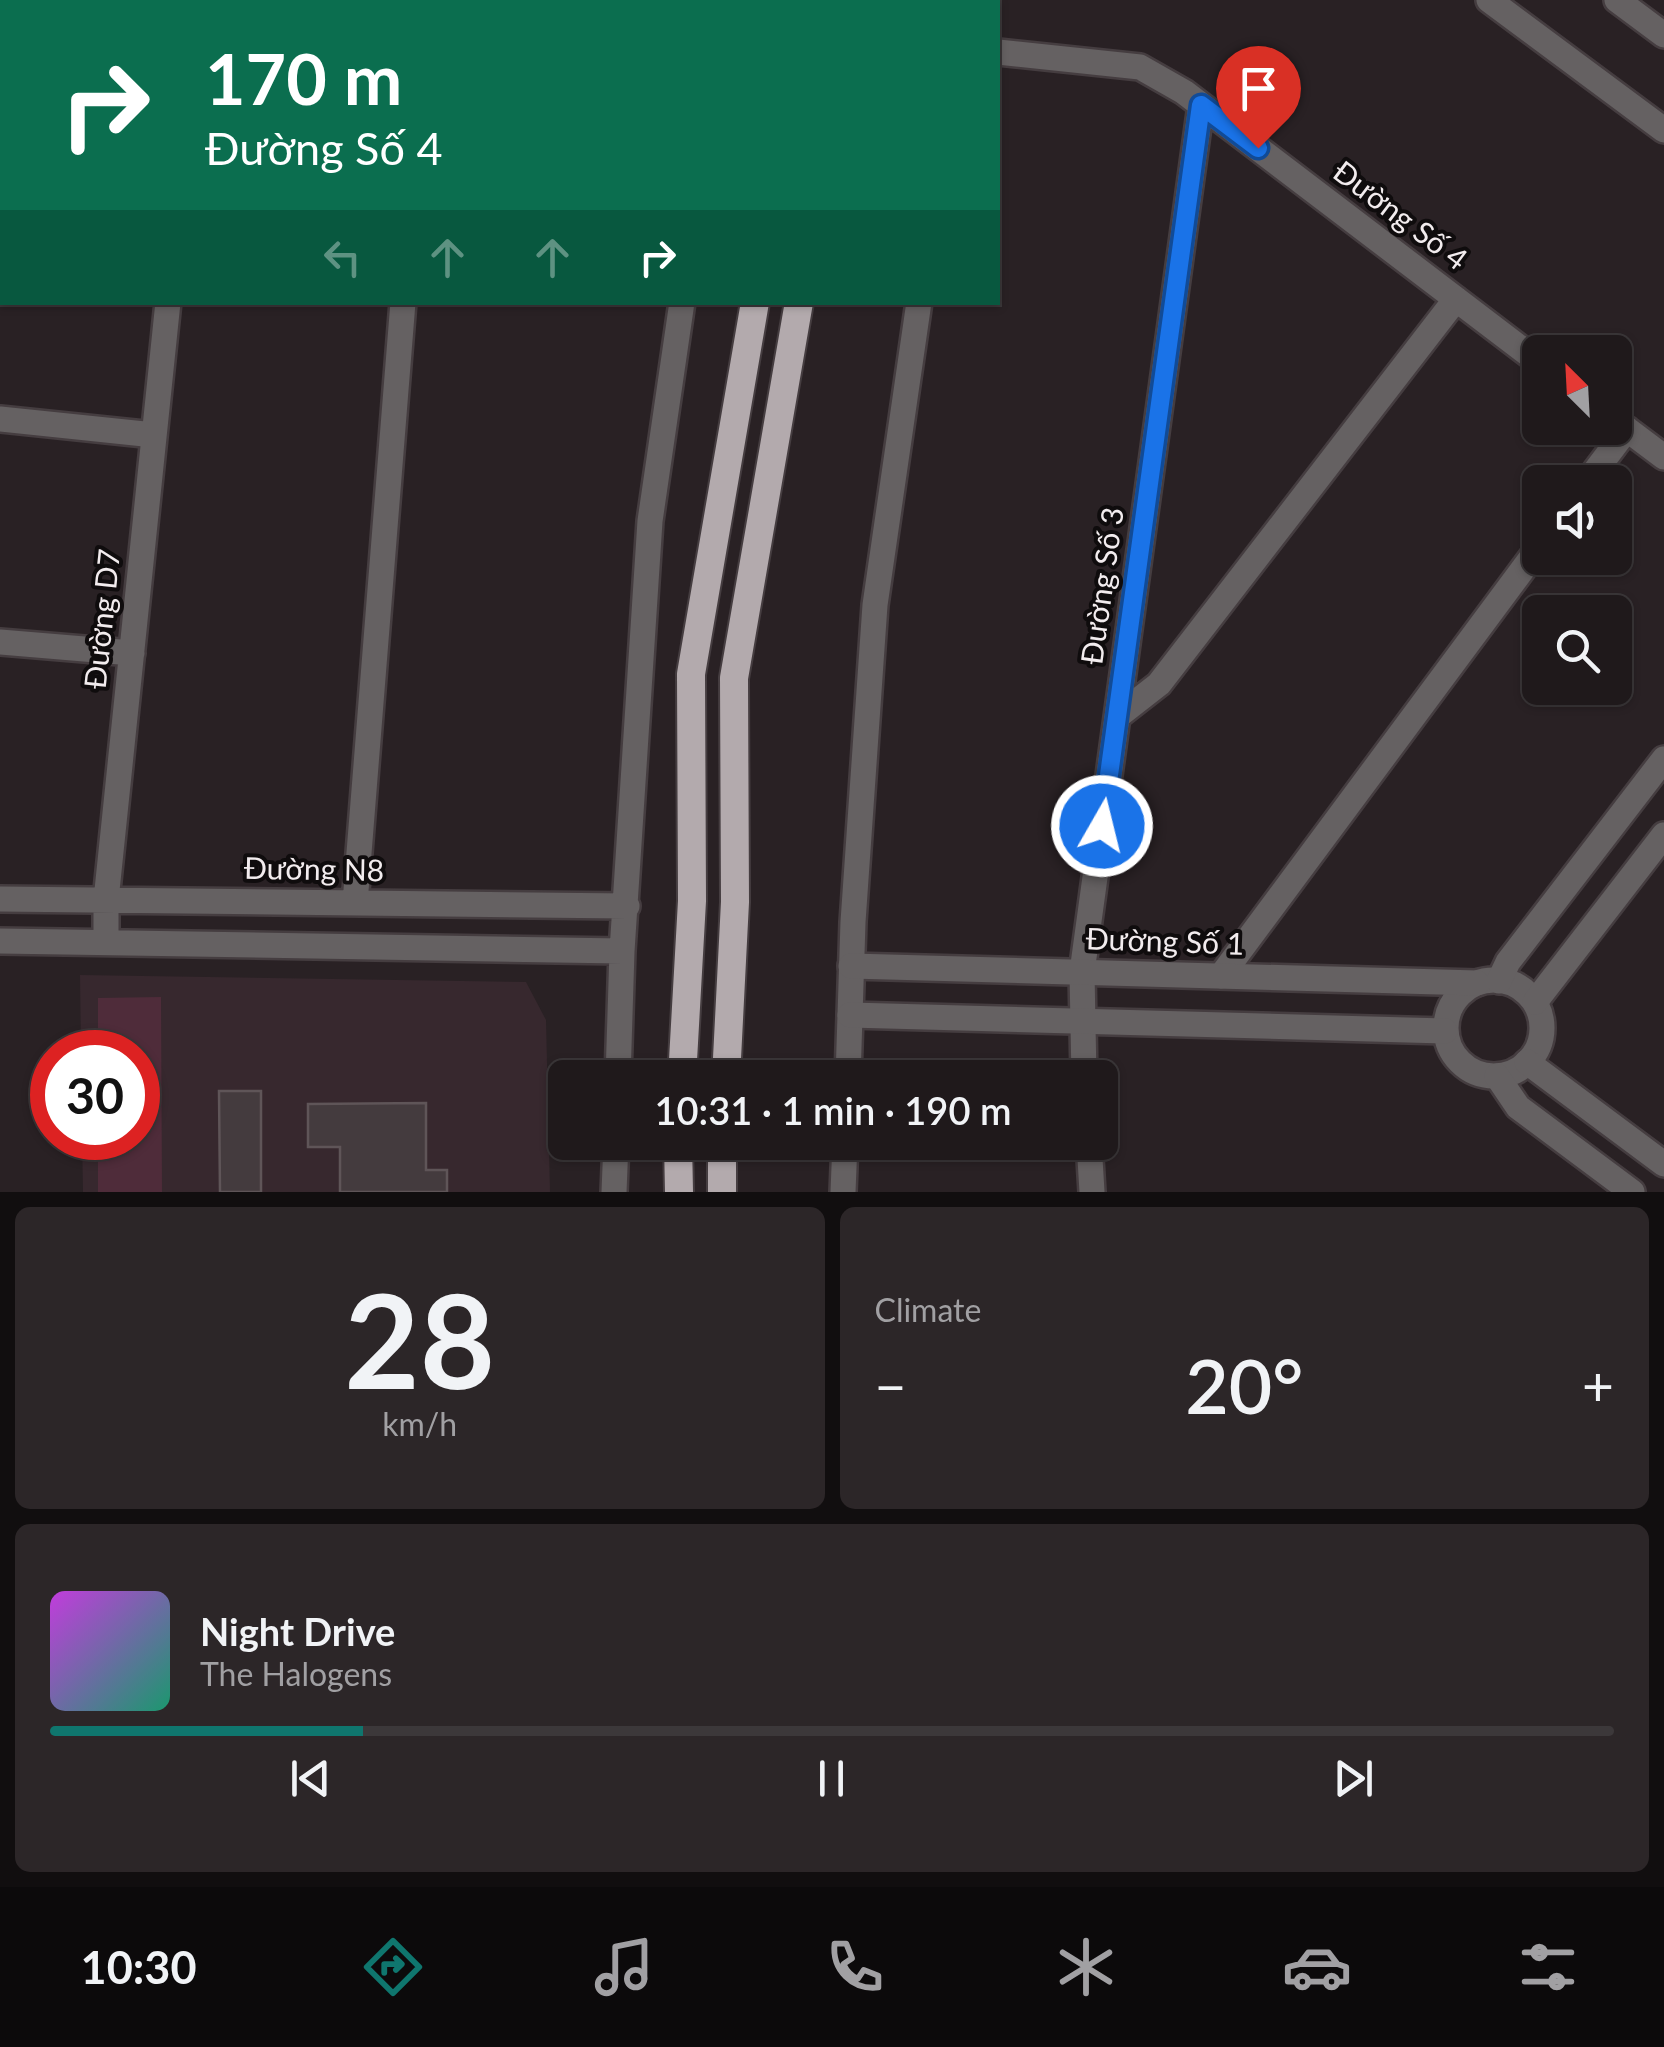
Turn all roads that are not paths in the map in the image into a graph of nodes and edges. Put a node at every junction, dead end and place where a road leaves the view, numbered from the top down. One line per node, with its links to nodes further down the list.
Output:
1 (1489, 0): 6 (street)
2 (1617, 0): 3 (street)
3 (1664, 35)
4 (1000, 52): 5 (street, Đường Số 4)
5 (1201, 105): 7 (street, Đường Số 4); 22 (street, Đường Số 3)
6 (1664, 130)
7 (1456, 299): 14 (street, Đường Số 4); 22 (street)
8 (168, 305): 17 (street, Đường D7)
9 (403, 305): 27 (street)
10 (682, 305): 28 (street)
11 (754, 305): 41 (highway)
12 (798, 305): 42 (highway)
13 (919, 305): 32 (street)
14 (1522, 349)
15 (0, 420): 17 (street)
16 (1632, 433): 18 (street)
17 (154, 435): 21 (street, Đường D7)
18 (1664, 457)
19 (1522, 570): 34 (street)
20 (0, 642): 21 (street)
21 (132, 653): 26 (street, Đường D7)
22 (1118, 716): 33 (street, Đường Số 3)
23 (1664, 759): 35 (street)
24 (1664, 834): 36 (street)
25 (0, 898): 26 (street, Đường N8)
26 (106, 900): 27 (street, Đường N8); 30 (street, Đường D7)
27 (356, 903): 28 (street, Đường N8)
28 (627, 906): 31 (street)
29 (0, 941): 30 (street)
30 (106, 942): 31 (street)
31 (622, 951): 40 (street)
32 (852, 966): 33 (street, Đường Số 1); 37 (street)
33 (1082, 972): 34 (street, Đường Số 1); 38 (street, Đường Số 3)
34 (1221, 976): 35 (street, Đường Số 1)
35 (1488, 982): 36 (street); 39 (street)
36 (1535, 1002): 45 (street)
37 (850, 1015): 38 (street); 43 (street)
38 (1080, 1021): 39 (street); 44 (street, Đường Số 3)
39 (1445, 1030): 46 (street)
40 (619, 1060)
41 (683, 1060)
42 (727, 1060)
43 (849, 1060)
44 (1083, 1060)
45 (1527, 1062): 46 (street); 52 (street)
46 (1498, 1076): 58 (street)
47 (615, 1160): 53 (street)
48 (678, 1160): 54 (highway)
49 (722, 1160): 55 (highway)
50 (845, 1160): 56 (street)
51 (1090, 1160): 57 (street)
52 (1664, 1164)
53 (614, 1192)
54 (679, 1192)
55 (722, 1192)
56 (844, 1192)
57 (1092, 1192)
58 (1632, 1192)

